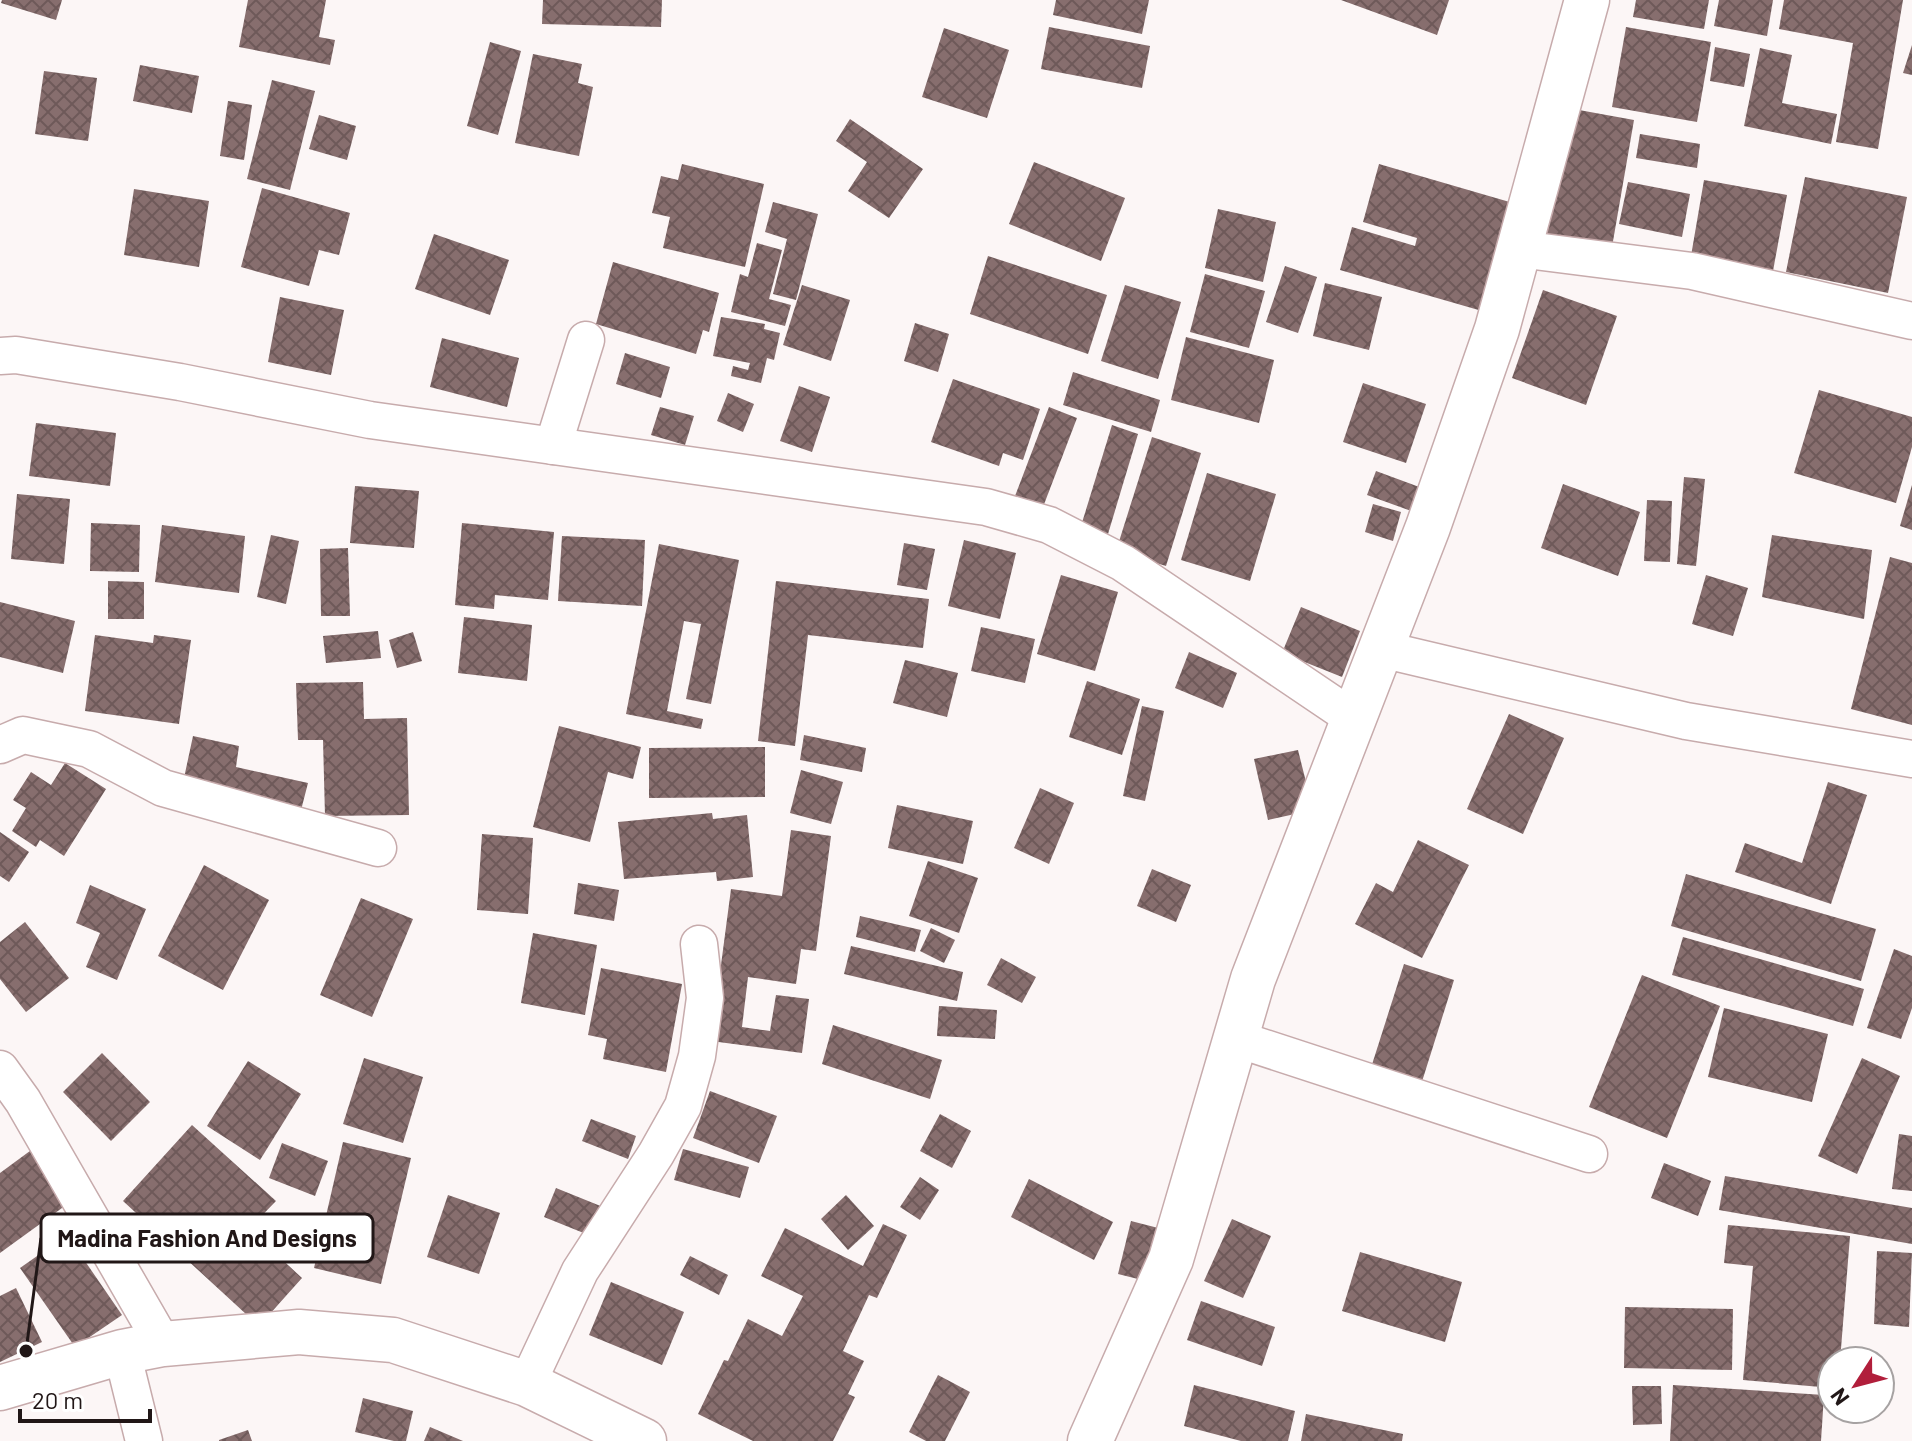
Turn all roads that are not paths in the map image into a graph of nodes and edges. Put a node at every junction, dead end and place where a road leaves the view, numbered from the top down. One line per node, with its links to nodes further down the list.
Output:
1 (1587, 0): 2 (street)
2 (1519, 249): 3 (street); 7 (street)
3 (1912, 321)
4 (586, 340): 6 (street)
5 (0, 356): 6 (street)
6 (553, 446): 8 (street)
7 (1381, 649): 8 (street); 10 (street)
8 (1353, 718): 13 (street)
9 (0, 745): 11 (street)
10 (1912, 759)
11 (378, 848)
12 (699, 944): 17 (street)
13 (1237, 1039): 15 (street); 21 (street)
14 (0, 1069): 16 (street)
15 (1589, 1154)
16 (143, 1348): 17 (street); 18 (street); 19 (street)
17 (527, 1384): 20 (street)
18 (0, 1388)
19 (144, 1441)
20 (644, 1441)
21 (1090, 1441)

